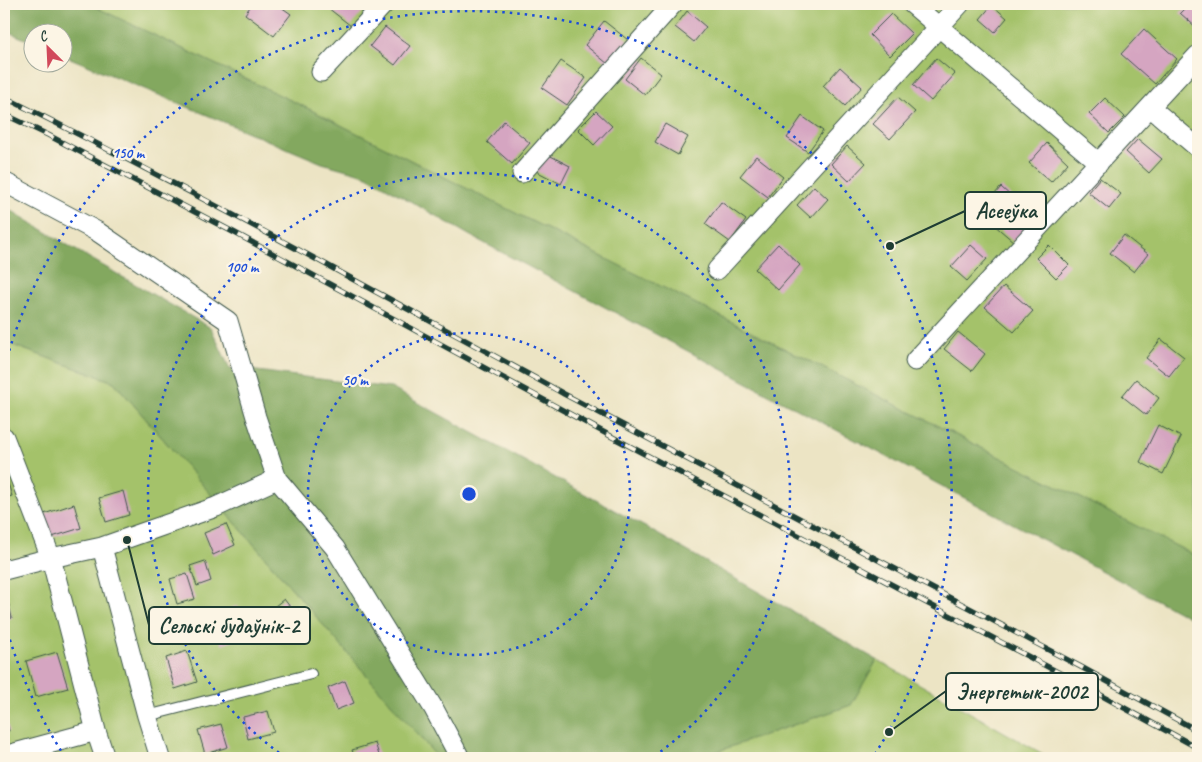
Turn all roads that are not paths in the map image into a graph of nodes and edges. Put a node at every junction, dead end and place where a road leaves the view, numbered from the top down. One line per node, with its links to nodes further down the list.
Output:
1 (384, 4): 7 (street)
2 (673, 4): 11 (street)
3 (912, 4): 5 (street)
4 (960, 4): 5 (street)
5 (939, 27): 10 (street); 13 (street)
6 (1198, 55): 8 (street)
7 (321, 72)
8 (1150, 107): 9 (street); 10 (street)
9 (1198, 148)
10 (1099, 163): 14 (street)
11 (522, 173)
12 (4, 182): 16 (street)
13 (716, 270)
14 (915, 361)
15 (4, 436): 18 (street)
16 (277, 479): 17 (street); 26 (street)
17 (102, 547): 18 (street); 21 (street)
18 (51, 558): 19 (street); 22 (street)
19 (4, 570)
20 (312, 674): 21 (lane)
21 (147, 716): 25 (street)
22 (96, 730): 23 (street); 24 (street)
23 (4, 756)
24 (105, 758)
25 (160, 758)
26 (460, 758)

